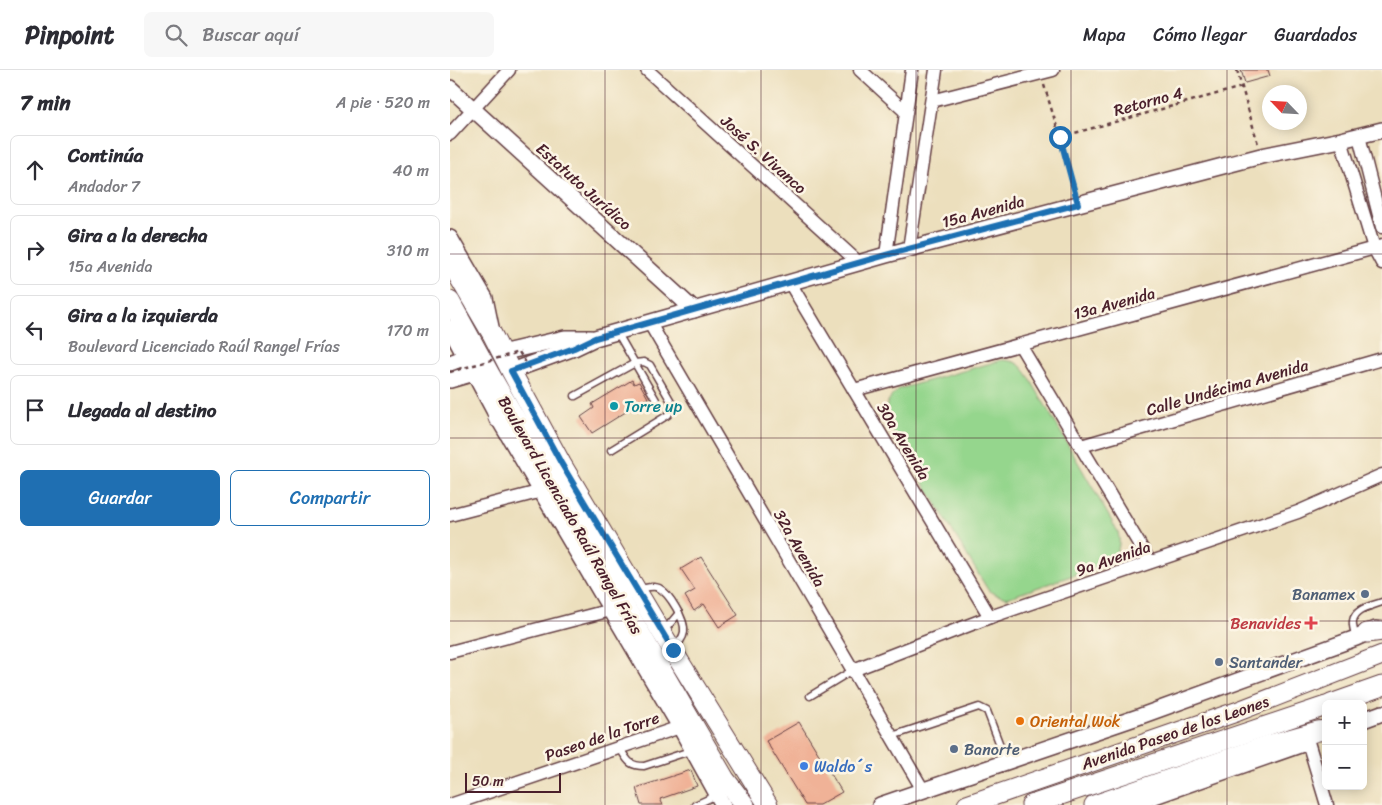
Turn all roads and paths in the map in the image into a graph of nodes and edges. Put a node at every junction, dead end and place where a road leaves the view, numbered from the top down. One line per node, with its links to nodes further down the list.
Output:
1 (509, 70): 11 (street)
2 (647, 70): 26 (street, José S. Vivanco)
3 (860, 70): 12 (street)
4 (912, 70): 12 (street)
5 (936, 70): 10 (street)
6 (1237, 70): 8 (path)
7 (1047, 72): 10 (street); 16 (path)
8 (1242, 87): 16 (path, Retorno 4); 18 (path)
9 (450, 88): 11 (street, Estatuto Jurídico)
10 (932, 101): 23 (street)
11 (472, 109): 14 (street); 30 (street, Estatuto Jurídico)
12 (906, 112): 24 (street)
13 (1382, 130): 15 (street, 15a Avenida)
14 (450, 134)
15 (1358, 136): 17 (street, 15a Avenida); 20 (street)
16 (1060, 137): 19 (path)
17 (1341, 140): 18 (street, 15a Avenida); 22 (street)
18 (1261, 156): 19 (street, 15a Avenida)
19 (1078, 204): 23 (street, 15a Avenida)
20 (1382, 227)
21 (450, 238): 34 (street)
22 (1378, 247): 27 (street); 36 (street, 13a Avenida)
23 (909, 249): 24 (street, 15a Avenida)
24 (886, 255): 26 (street, 15a Avenida)
25 (450, 262): 34 (main road, Boulevard Licenciado Raúl Rangel Frías)
26 (859, 263): 28 (street, 15a Avenida)
27 (1382, 263)
28 (790, 283): 30 (street, 15a Avenida); 47 (street, 30a Avenida)
29 (450, 301): 38 (main road, Boulevard Licenciado Raúl Rangel Frías)
30 (694, 310): 31 (street, 15a Avenida)
31 (649, 322): 33 (street, 15a Avenida); 67 (street, 32a Avenida)
32 (450, 327): 38 (main road)
33 (617, 332): 35 (street, 15a Avenida); 41 (lane)
34 (492, 334): 37 (main road, Boulevard Licenciado Raúl Rangel Frías)
35 (595, 338): 37 (street, 15a Avenida); 43 (street, 15a Avenida)
36 (1020, 345): 47 (street, 13a Avenida); 51 (street)
37 (501, 353): 43 (main road, Boulevard Licenciado Raúl Rangel Frías)
38 (472, 354): 40 (street); 45 (main road, Boulevard Licenciado Raúl Rangel Frías)
39 (1382, 359): 51 (street, Calle Undécima Avenida)
40 (450, 363)
41 (635, 363): 48 (lane); 49 (lane); 52 (lane)
42 (530, 369): 44 (path, bridge)
43 (511, 371): 57 (main road, Boulevard Licenciado Raúl Rangel Frías)
44 (450, 372)
45 (482, 375): 46 (street); 50 (main road); 83 (main road, Boulevard Licenciado Raúl Rangel Frías)
46 (450, 380)
47 (854, 390): 61 (street, 30a Avenida)
48 (576, 396)
49 (656, 400)
50 (498, 418): 54 (street)
51 (1081, 446): 56 (street)
52 (610, 450)
53 (1382, 475): 56 (street, 9a Avenida)
54 (542, 491): 55 (street); 59 (street)
55 (450, 515)
56 (1150, 562): 61 (street, 9a Avenida)
57 (636, 590): 60 (lane); 63 (main road, Boulevard Licenciado Raúl Rangel Frías)
58 (1382, 602): 62 (lane)
59 (611, 610): 65 (street); 74 (street)
60 (679, 613): 63 (lane); 64 (lane)
61 (990, 617): 67 (street, 9a Avenida)
62 (1372, 632): 81 (street)
63 (662, 633): 64 (main road, Boulevard Licenciado Raúl Rangel Frías)
64 (673, 650): 84 (main road, Boulevard Licenciado Raúl Rangel Frías)
65 (450, 652)
66 (1382, 654): 89 (main road, Avenida Paseo de los Leones)
67 (853, 670): 69 (lane); 77 (street, 32a Avenida)
68 (1382, 686): 70 (main road)
69 (810, 696)
70 (1342, 700)
71 (1322, 707): 90 (main road, Avenida Paseo de los Leones)
72 (1382, 712): 73 (street)
73 (1367, 718)
74 (680, 727): 79 (street, Paseo de la Torre); 80 (street)
75 (1322, 732): 91 (main road)
76 (1322, 734): 78 (street)
77 (892, 736): 81 (lane); 82 (street, 32a Avenida)
78 (1308, 742): 92 (street); 93 (street)
79 (620, 747): 80 (lane); 85 (street, Paseo de la Torre)
80 (692, 750): 83 (street)
81 (1006, 762): 82 (street)
82 (923, 790): 88 (street)
83 (722, 793): 86 (lane); 87 (main road, Boulevard Licenciado Raúl Rangel Frías)
84 (766, 803)
85 (450, 805)
86 (695, 805)
87 (745, 805)
88 (880, 805)
89 (967, 805)
90 (1031, 805)
91 (1094, 805)
92 (1129, 805)
93 (1327, 805)

